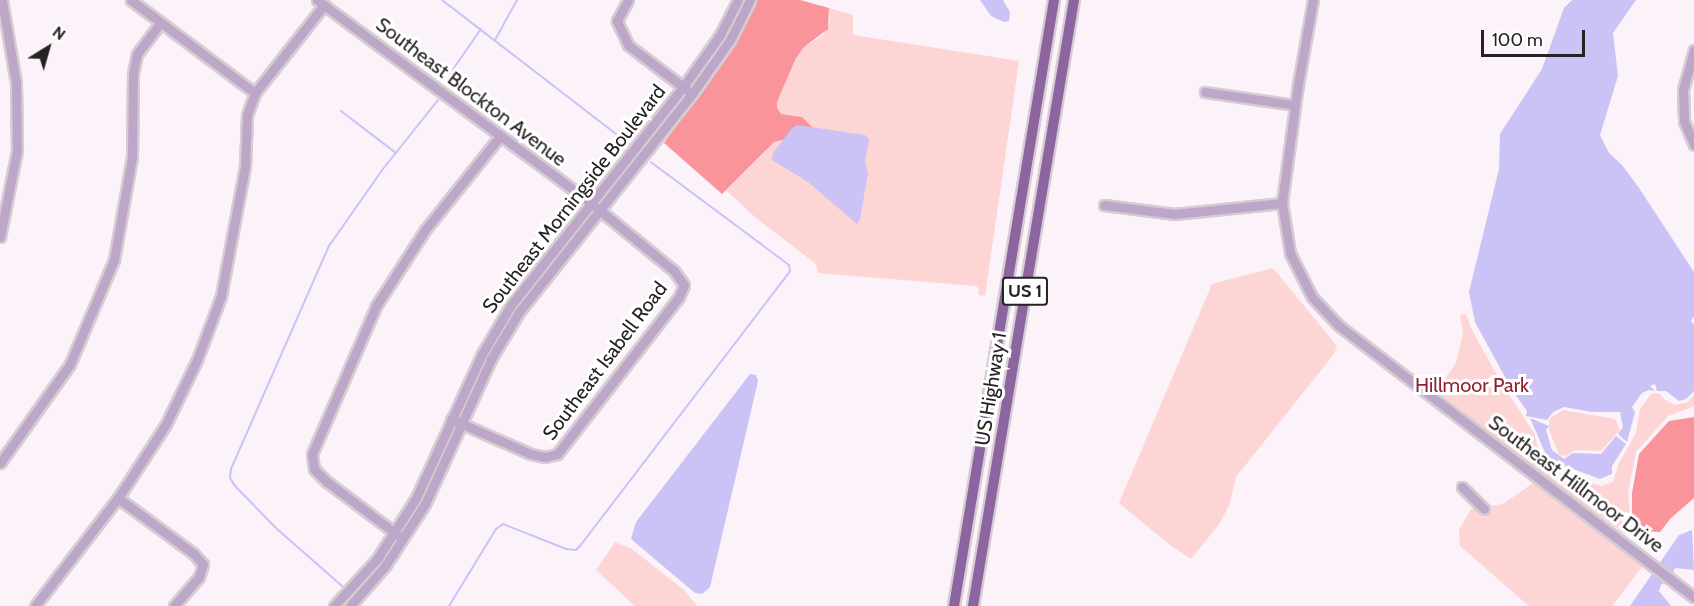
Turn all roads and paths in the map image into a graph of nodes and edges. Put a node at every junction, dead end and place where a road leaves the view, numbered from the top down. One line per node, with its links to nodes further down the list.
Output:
1 (2, 0): 26 (street)
2 (131, 0): 10 (street)
3 (627, 0): 12 (street)
4 (1054, 0): 19 (main road, US Highway 1 / US 1)
5 (1074, 0): 21 (main road, US Highway 1 / US 1)
6 (1313, 0): 16 (street, Southeast Hillmoor Drive)
7 (738, 1): 9 (street); 12 (street, Southeast Morningside Boulevard)
8 (320, 2): 14 (street); 17 (street, Southeast Blockton Avenue)
9 (749, 3): 15 (street, Southeast Morningside Boulevard)
10 (160, 23): 14 (street); 32 (street)
11 (1694, 50): 18 (street)
12 (683, 87): 15 (street); 23 (street, Southeast Morningside Boulevard)
13 (1205, 92): 16 (street)
14 (255, 93): 34 (street)
15 (692, 94): 27 (street, Southeast Morningside Boulevard)
16 (1294, 105): 24 (street, Southeast Hillmoor Drive)
17 (500, 136): 23 (street, Southeast Blockton Avenue); 36 (street)
18 (1694, 145)
19 (1030, 149): 20 (main road, US Highway 1 / US 1); 21 (main road)
20 (1026, 177): 22 (main road); 38 (main road, US Highway 1 / US 1)
21 (1044, 177): 22 (main road, US Highway 1 / US 1)
22 (1041, 198): 39 (main road, US Highway 1 / US 1)
23 (591, 203): 27 (street, Southeast Blockton Avenue); 30 (street, Southeast Morningside Boulevard)
24 (1282, 203): 25 (street); 41 (street, Southeast Hillmoor Drive)
25 (1104, 205)
26 (4, 209): 28 (street)
27 (599, 210): 29 (street, Southeast Blockton Avenue); 31 (street, Southeast Morningside Boulevard)
28 (0, 237)
29 (684, 285): 31 (street, Southeast Isabell Road)
30 (451, 419): 31 (street, Southeast Isabell Road); 36 (street, Southeast Morningside Boulevard)
31 (462, 424): 37 (street, Southeast Morningside Boulevard)
32 (0, 463)
33 (1462, 487): 35 (street)
34 (118, 498): 42 (street); 43 (street)
35 (1484, 509)
36 (395, 533): 37 (street); 44 (street, Southeast Morningside Boulevard)
37 (403, 539): 45 (street, Southeast Morningside Boulevard)
38 (963, 555): 39 (main road); 40 (main road, US Highway 1 / US 1)
39 (977, 582): 47 (main road, US Highway 1 / US 1)
40 (957, 588): 46 (main road, US Highway 1 / US 1); 47 (main road)
41 (1694, 597)
42 (35, 606)
43 (174, 606)
44 (334, 606)
45 (350, 606)
46 (954, 606)
47 (971, 606)

